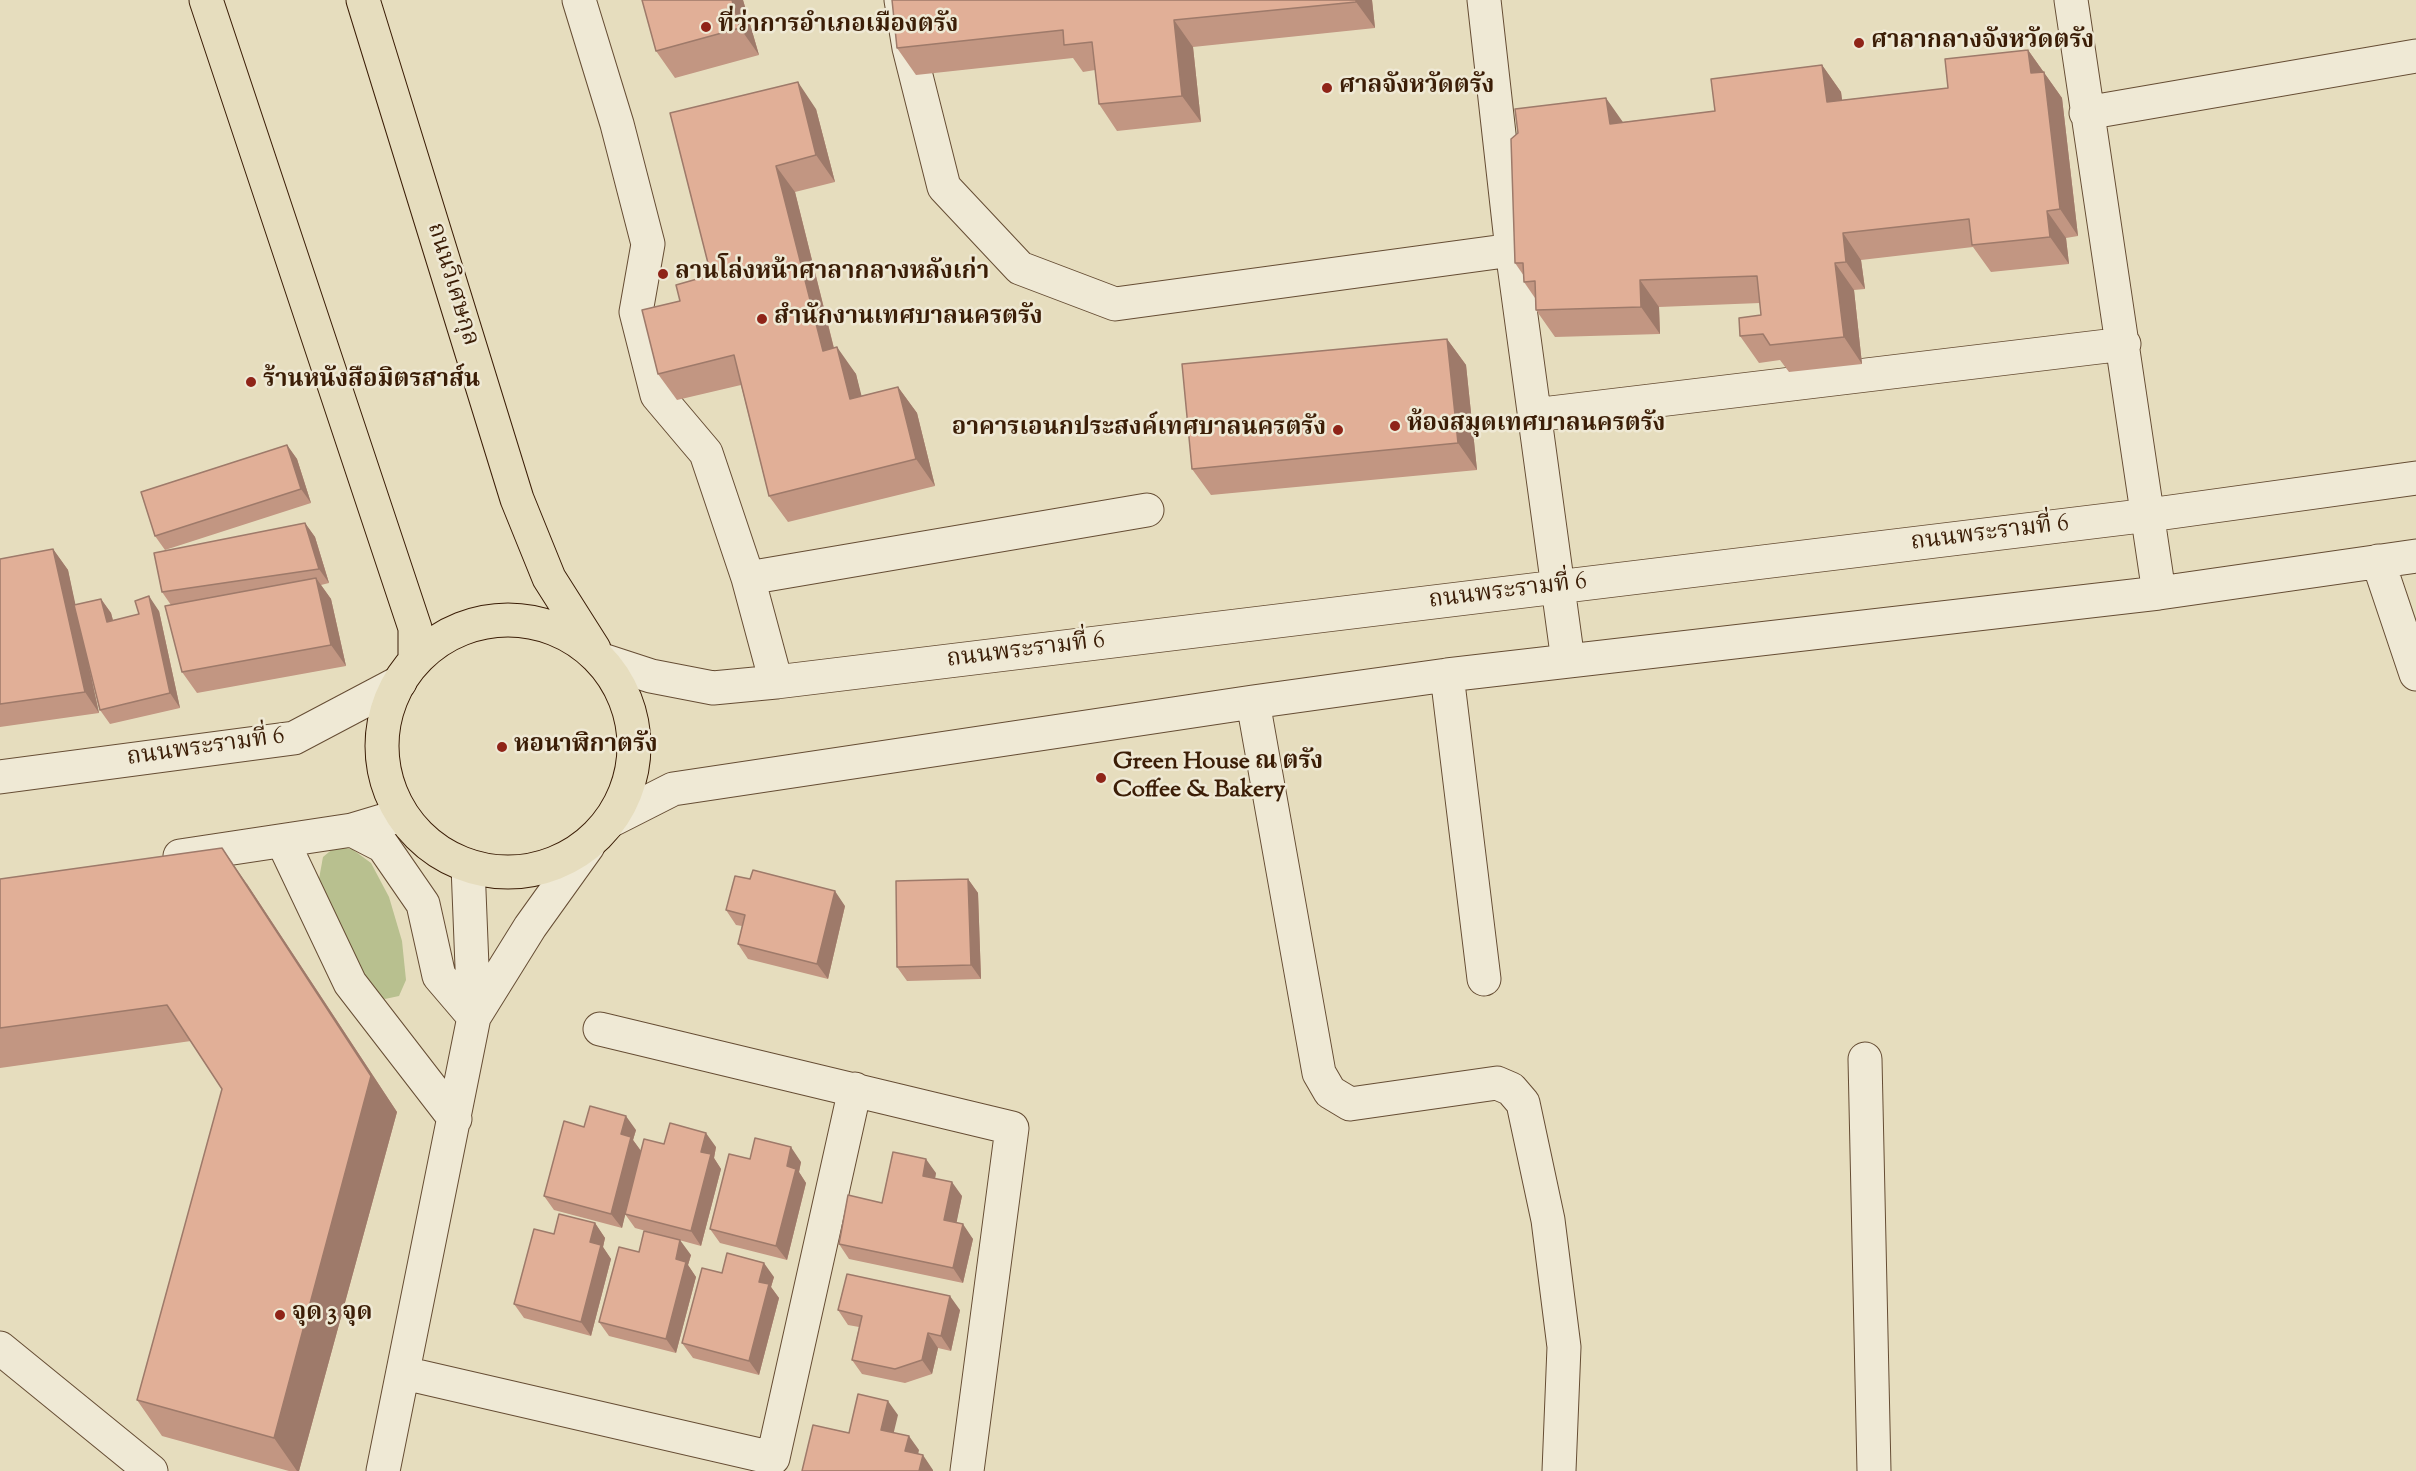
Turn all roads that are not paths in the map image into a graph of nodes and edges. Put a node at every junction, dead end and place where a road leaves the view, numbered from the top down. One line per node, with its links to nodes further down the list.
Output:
1 (206, 0): 22 (main road)
2 (363, 0): 20 (main road, ถนนวิเศษกุล)
3 (579, 0): 17 (street)
4 (901, 0): 9 (street)
5 (1484, 0): 9 (street)
6 (2071, 0): 8 (street)
7 (2416, 56): 8 (street)
8 (2086, 113): 10 (street)
9 (1512, 250): 11 (street)
10 (2124, 344): 11 (street); 14 (street)
11 (1534, 415): 18 (street)
12 (2416, 478): 14 (street, ถนนพระรามที่ 6)
13 (1147, 510): 17 (street)
14 (2149, 515): 18 (street, ถนนพระรามที่ 6); 19 (street)
15 (2416, 556): 16 (street)
16 (2378, 561): 19 (street); 23 (street)
17 (748, 578): 25 (street)
18 (1556, 588): 21 (street); 25 (street, ถนนพระรามที่ 6)
19 (2159, 593): 21 (street)
20 (602, 660): 22 (main road); 25 (street, ถนนพระรามที่ 6); 29 (main road, ถนนวิเศษกุล)
21 (1568, 661): 24 (street)
22 (407, 671): 27 (street, ถนนพระรามที่ 6); 28 (main road)
23 (2416, 674)
24 (1447, 675): 26 (street); 35 (street)
25 (776, 682)
26 (1253, 702): 29 (street); 46 (street)
27 (0, 777)
28 (402, 815): 30 (street); 34 (main road)
29 (610, 821): 32 (main road, ถนนวิเศษกุล)
30 (352, 830): 31 (street); 36 (street)
31 (283, 842): 33 (street); 40 (street)
32 (588, 846): 34 (main road); 36 (street)
33 (153, 860)
34 (468, 866): 36 (street)
35 (1484, 979)
36 (474, 1017): 40 (street)
37 (600, 1029): 39 (street)
38 (1865, 1059): 47 (street)
39 (855, 1089): 42 (street); 45 (street)
40 (455, 1119): 42 (street)
41 (0, 1348): 43 (street)
42 (404, 1373): 44 (street)
43 (151, 1471)
44 (383, 1471)
45 (967, 1471)
46 (1559, 1471)
47 (1874, 1471)

